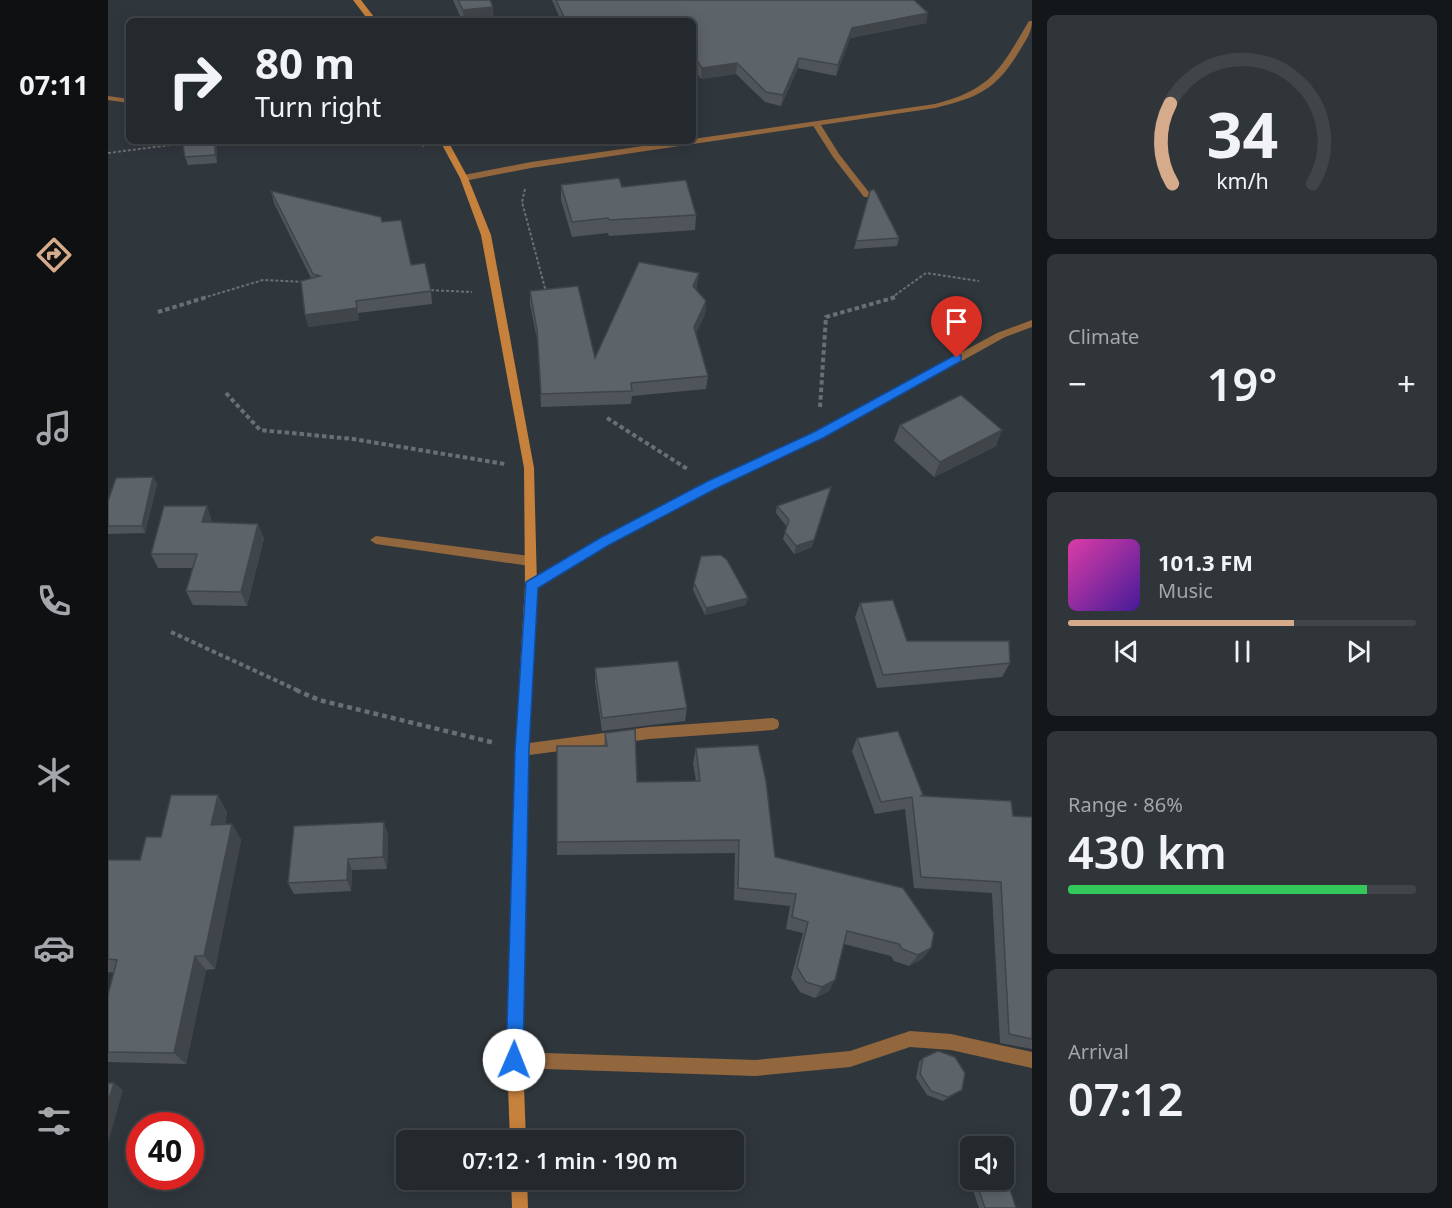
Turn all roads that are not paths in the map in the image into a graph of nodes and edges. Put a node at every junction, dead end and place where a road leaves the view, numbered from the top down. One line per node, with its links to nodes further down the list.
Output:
1 (357, 0): 2 (street)
2 (371, 18)
3 (1032, 23): 6 (street)
4 (108, 98): 5 (street)
5 (126, 101)
6 (816, 124): 7 (street); 11 (street)
7 (696, 141)
8 (446, 144): 10 (street)
9 (677, 144): 10 (street)
10 (464, 178): 14 (street)
11 (867, 195)
12 (1032, 323): 15 (street)
13 (376, 540): 14 (street)
14 (530, 561): 15 (street)
15 (531, 586): 17 (street)
16 (773, 724): 17 (street)
17 (522, 750): 18 (street)
18 (514, 1060): 19 (street); 20 (street)
19 (1032, 1060)
20 (518, 1130)
21 (519, 1190): 22 (street)
22 (520, 1208)

